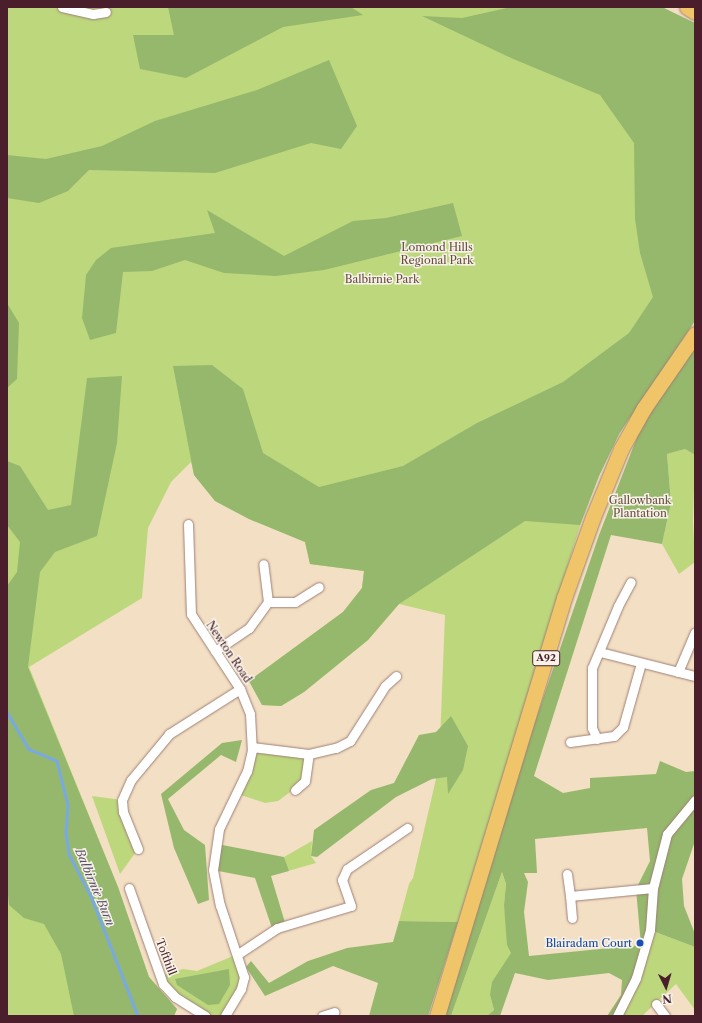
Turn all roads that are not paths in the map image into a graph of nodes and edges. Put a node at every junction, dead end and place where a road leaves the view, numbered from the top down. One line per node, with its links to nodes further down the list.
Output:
1 (62, 7): 3 (street)
2 (687, 7): 4 (highway)
3 (106, 12)
4 (695, 12)
5 (695, 334): 38 (highway, A92)
6 (188, 524): 12 (street, Newton Road)
7 (263, 564): 10 (street)
8 (631, 582): 13 (street)
9 (319, 587): 10 (street)
10 (268, 602): 12 (street)
11 (695, 632): 15 (street)
12 (215, 652): 18 (street, Newton Road)
13 (600, 652): 14 (street); 19 (street)
14 (641, 663): 15 (street); 19 (street)
15 (678, 672): 17 (street)
16 (396, 676): 22 (street)
17 (695, 676)
18 (240, 689): 21 (street, Newton Road); 26 (street)
19 (597, 739): 20 (street)
20 (570, 742)
21 (252, 747): 22 (street); 32 (street, Newton Road)
22 (309, 754): 23 (street)
23 (295, 790)
24 (695, 800): 29 (street)
25 (407, 828): 32 (street)
26 (138, 849)
27 (567, 874): 30 (street)
28 (129, 888): 35 (street, Tofthill)
29 (653, 888): 30 (street); 39 (street)
30 (570, 896): 31 (street)
31 (572, 918)
32 (238, 954): 36 (street, Newton Road)
33 (656, 1004): 40 (street)
34 (334, 1012): 37 (street)
35 (205, 1016)
36 (225, 1016)
37 (322, 1016)
38 (437, 1016)
39 (617, 1016)
40 (665, 1016)

